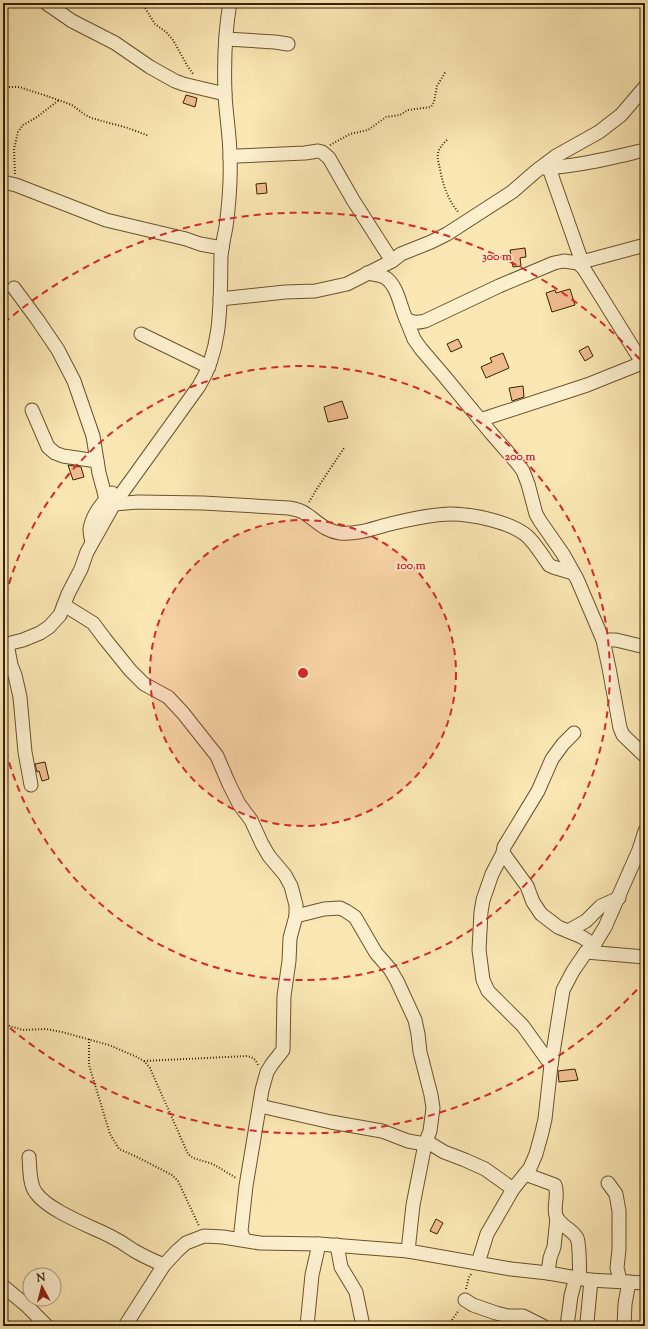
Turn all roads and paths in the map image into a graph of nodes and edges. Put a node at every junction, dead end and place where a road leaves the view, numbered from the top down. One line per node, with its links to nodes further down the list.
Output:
1 (46, 3): 9 (street)
2 (142, 3): 9 (path)
3 (230, 3): 4 (street)
4 (226, 39): 5 (street); 10 (street)
5 (288, 44)
6 (446, 72): 15 (path)
7 (3, 87): 11 (path)
8 (645, 87): 17 (street)
9 (206, 90): 10 (street)
10 (225, 94): 16 (street)
11 (59, 100): 12 (path); 18 (path)
12 (149, 136)
13 (447, 140): 19 (path)
14 (645, 150): 17 (street)
15 (318, 151): 16 (street); 22 (street)
16 (230, 158): 21 (street)
17 (544, 168): 19 (street); 23 (street)
18 (9, 184): 21 (street)
19 (467, 221): 22 (street)
20 (645, 245): 23 (street)
21 (222, 248): 26 (street)
22 (392, 261): 24 (street)
23 (580, 263): 27 (street); 29 (street)
24 (367, 273): 26 (street); 27 (street)
25 (14, 288): 34 (street)
26 (220, 299): 30 (street)
27 (406, 319): 32 (street)
28 (141, 334): 30 (street)
29 (644, 365): 32 (street)
30 (209, 367): 35 (street)
31 (32, 410): 34 (street)
32 (480, 420): 37 (street)
33 (344, 448): 36 (path)
34 (97, 461): 35 (street)
35 (110, 501): 36 (street); 38 (street)
36 (296, 510): 37 (street)
37 (573, 573): 39 (street)
38 (64, 606): 40 (street); 48 (street)
39 (603, 640): 41 (street); 43 (street)
40 (5, 645): 44 (street)
41 (645, 647)
42 (574, 733): 46 (street)
43 (645, 756)
44 (31, 785)
45 (645, 831): 47 (street)
46 (503, 853): 49 (street); 55 (street)
47 (619, 898): 49 (street); 50 (street)
48 (296, 916): 56 (street); 58 (street)
49 (568, 931): 50 (street)
50 (590, 949): 51 (street); 55 (street)
51 (645, 956)
52 (3, 1024): 53 (path)
53 (89, 1039): 54 (path); 65 (path)
54 (144, 1061): 56 (path); 62 (path)
55 (551, 1065): 60 (street)
56 (267, 1072): 57 (street)
57 (260, 1106): 58 (street); 62 (street)
58 (425, 1143): 63 (street); 69 (street)
59 (29, 1158): 71 (street)
60 (525, 1174): 63 (street); 64 (street)
61 (608, 1182): 74 (street)
62 (246, 1186): 66 (street)
63 (514, 1190): 70 (street)
64 (557, 1218): 72 (street); 73 (street)
65 (204, 1236): 66 (street); 71 (street)
66 (244, 1240): 67 (street)
67 (319, 1244): 68 (street); 81 (street)
68 (337, 1245): 69 (street); 82 (street)
69 (408, 1251): 70 (street)
70 (478, 1263): 72 (street)
71 (164, 1265): 80 (street)
72 (548, 1273): 73 (street)
73 (582, 1278): 74 (street); 78 (street); 84 (street)
74 (625, 1281): 75 (street); 85 (street)
75 (645, 1283)
76 (3, 1286): 79 (street)
77 (465, 1300): 83 (street)
78 (587, 1322)
79 (47, 1326)
80 (125, 1326)
81 (307, 1326)
82 (364, 1326)
83 (543, 1326)
84 (568, 1326)
85 (624, 1326)

